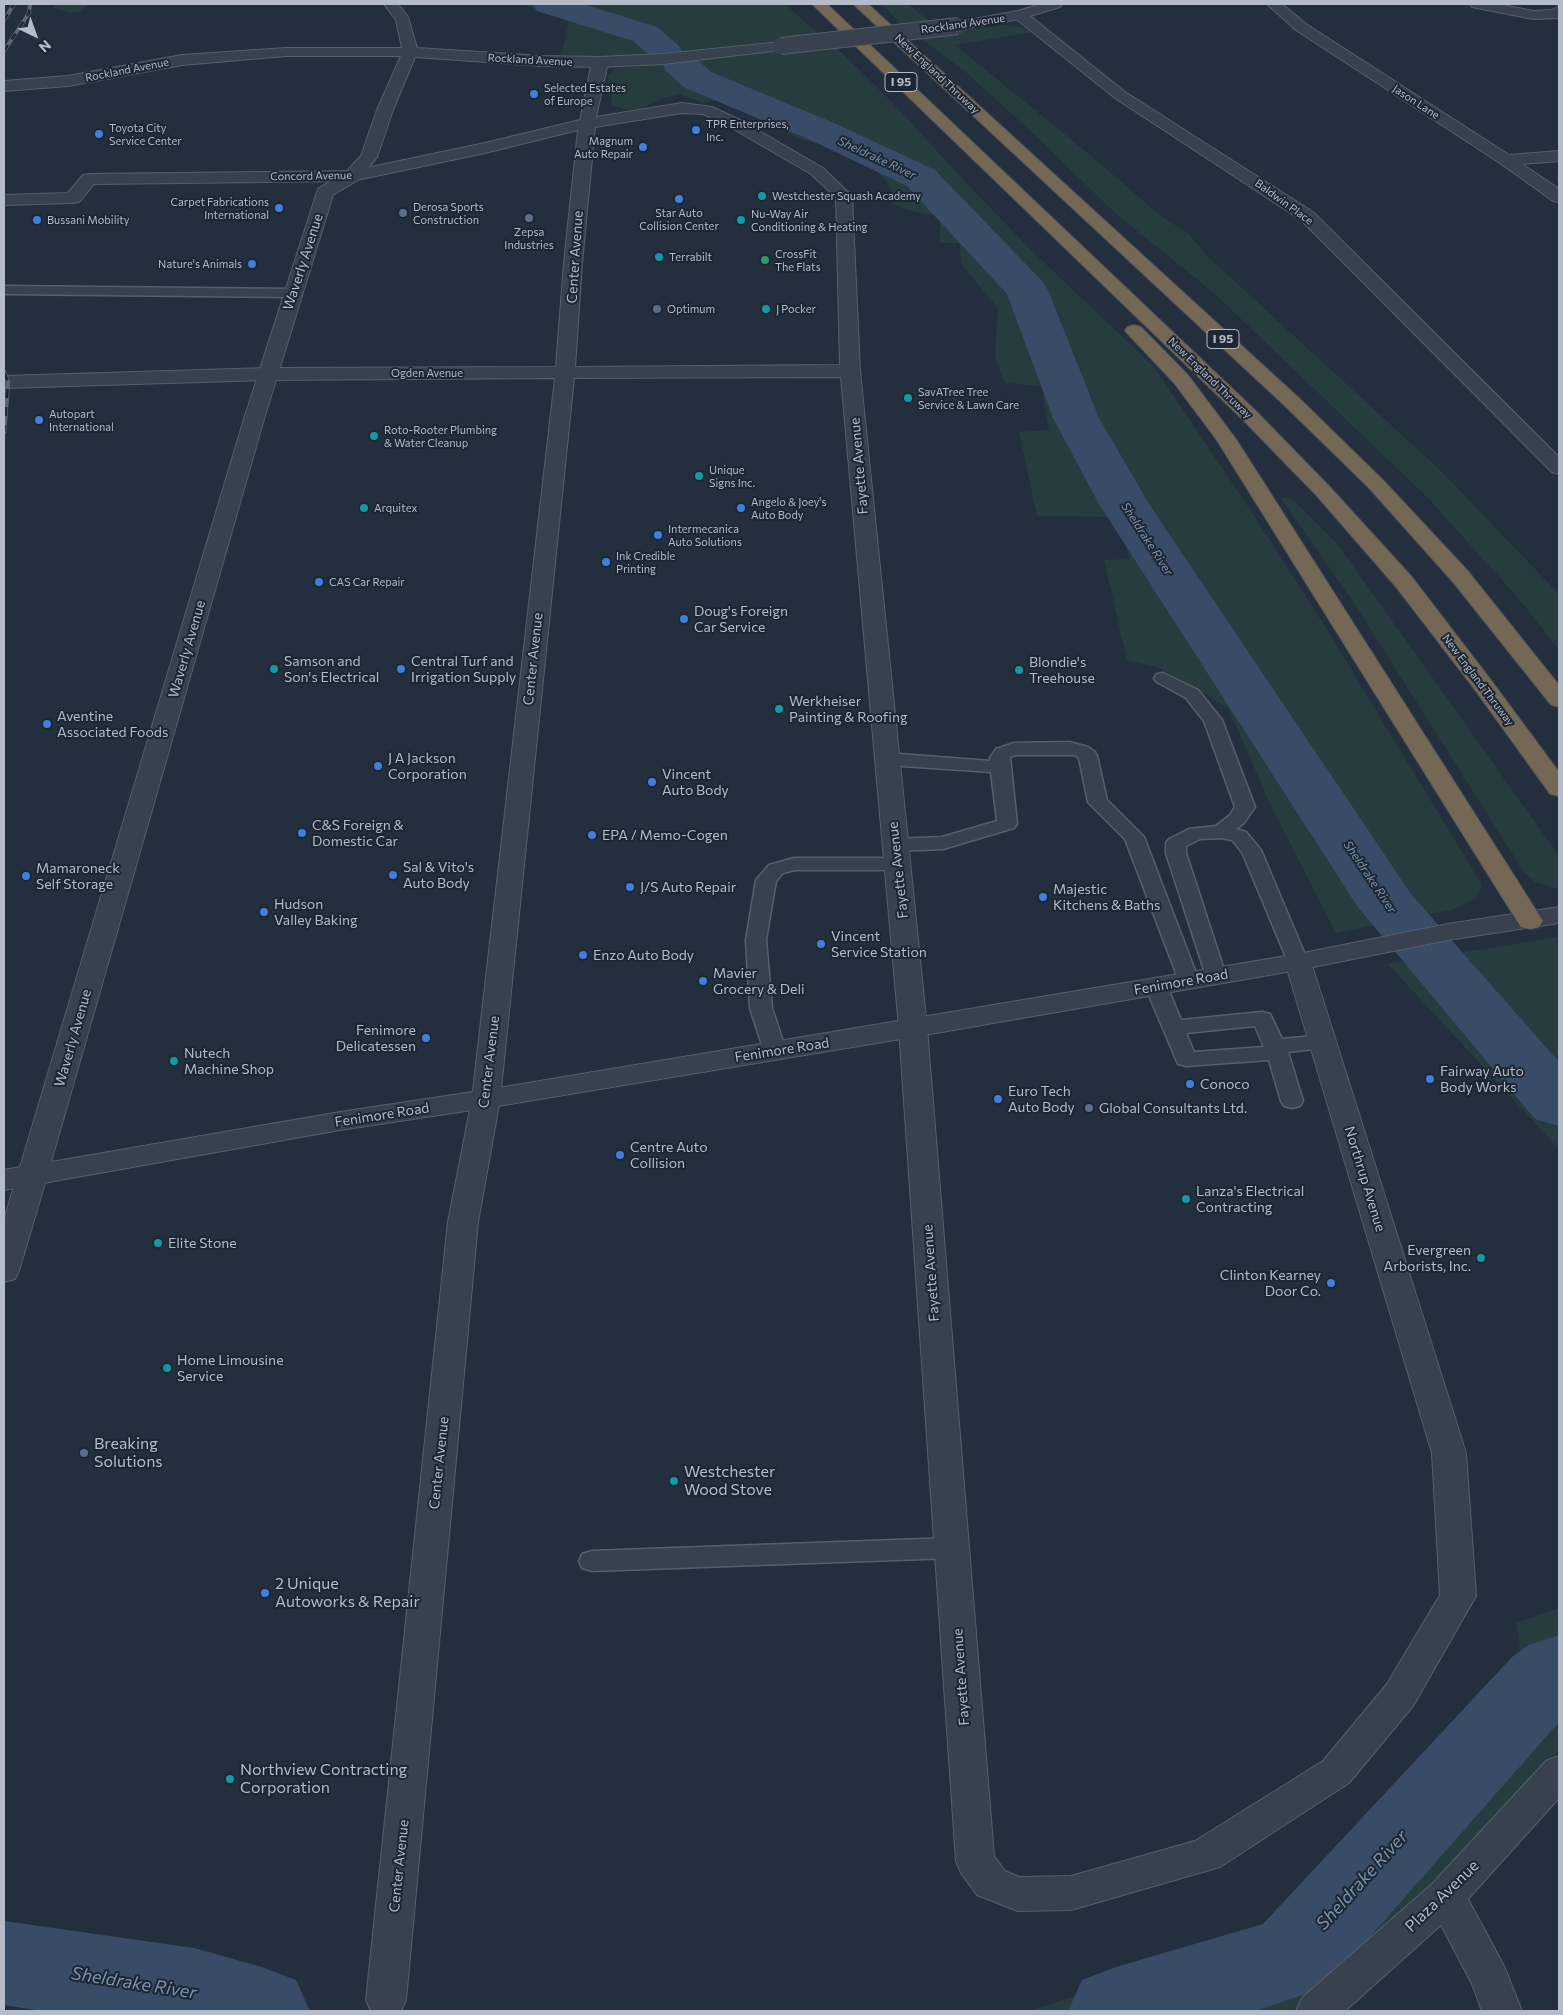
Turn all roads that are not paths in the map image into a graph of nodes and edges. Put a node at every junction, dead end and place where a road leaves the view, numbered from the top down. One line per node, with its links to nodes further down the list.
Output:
1 (391, 4): 9 (street)
2 (818, 4): 18 (highway, New England Thruway / I 95)
3 (860, 4): 27 (highway, New England Thruway / I 95)
4 (1055, 4): 8 (street, Rockland Avenue)
5 (1274, 4): 14 (street, Jason Lane)
6 (1477, 4): 7 (street)
7 (1558, 13)
8 (1020, 15): 10 (street, Rockland Avenue, bridge); 25 (street, Baldwin Place)
9 (410, 52): 10 (street, Rockland Avenue); 11 (street, Rockland Avenue); 15 (street, Waverly Avenue)
10 (600, 62): 12 (street)
11 (10, 86)
12 (587, 123): 15 (street, Concord Avenue); 21 (street, Fayette Avenue); 22 (street, Center Avenue)
13 (1559, 156): 14 (street)
14 (1506, 160): 16 (street, Jason Lane)
15 (352, 176): 17 (street, Concord Avenue); 20 (street, Waverly Avenue)
16 (1559, 197)
17 (4, 200)
18 (1070, 245): 30 (highway, New England Thruway / I 95); 34 (highway)
19 (4, 290): 20 (lane)
20 (293, 293): 23 (street, Waverly Avenue)
21 (850, 371): 22 (street, Ogden Avenue); 28 (street, Fayette Avenue)
22 (565, 373): 23 (street, Ogden Avenue); 44 (street, Center Avenue)
23 (267, 374): 24 (street, Ogden Avenue); 46 (street, Waverly Avenue)
24 (4, 382)
25 (1559, 468)
26 (1163, 678): 31 (lane)
27 (1559, 700)
28 (887, 760): 29 (lane); 32 (street, Fayette Avenue)
29 (1000, 766): 32 (lane); 37 (lane)
30 (1559, 789)
31 (1221, 832): 35 (lane); 36 (lane)
32 (896, 855): 40 (street, Fayette Avenue); 43 (lane)
33 (1559, 915): 34 (street, Fenimore Road)
34 (1530, 921): 35 (street, Fenimore Road)
35 (1298, 962): 36 (street, Fenimore Road); 41 (street, Northrup Avenue)
36 (1216, 976): 37 (street, Fenimore Road)
37 (1189, 981): 38 (street, Fenimore Road)
38 (1156, 986): 39 (lane); 40 (street, Fenimore Road)
39 (1173, 1027): 42 (lane); 42 (lane)
40 (913, 1028): 43 (street, Fenimore Road); 48 (street, Fayette Avenue)
41 (1323, 1042): 42 (lane); 51 (street, Northrup Avenue)
42 (1276, 1050): 45 (lane)
43 (776, 1051): 44 (street, Fenimore Road)
44 (486, 1099): 46 (street, Fenimore Road); 53 (street, Center Avenue)
45 (1292, 1101)
46 (18, 1178): 47 (street, Waverly Avenue)
47 (4, 1271)
48 (951, 1548): 49 (lane); 51 (street, Fayette Avenue)
49 (592, 1561)
50 (1559, 1772): 52 (street, Plaza Avenue)
51 (991, 1883)
52 (1446, 1896): 54 (street, Plaza Avenue); 55 (street)
53 (386, 2000)
54 (1316, 2011)
55 (1502, 2011)

